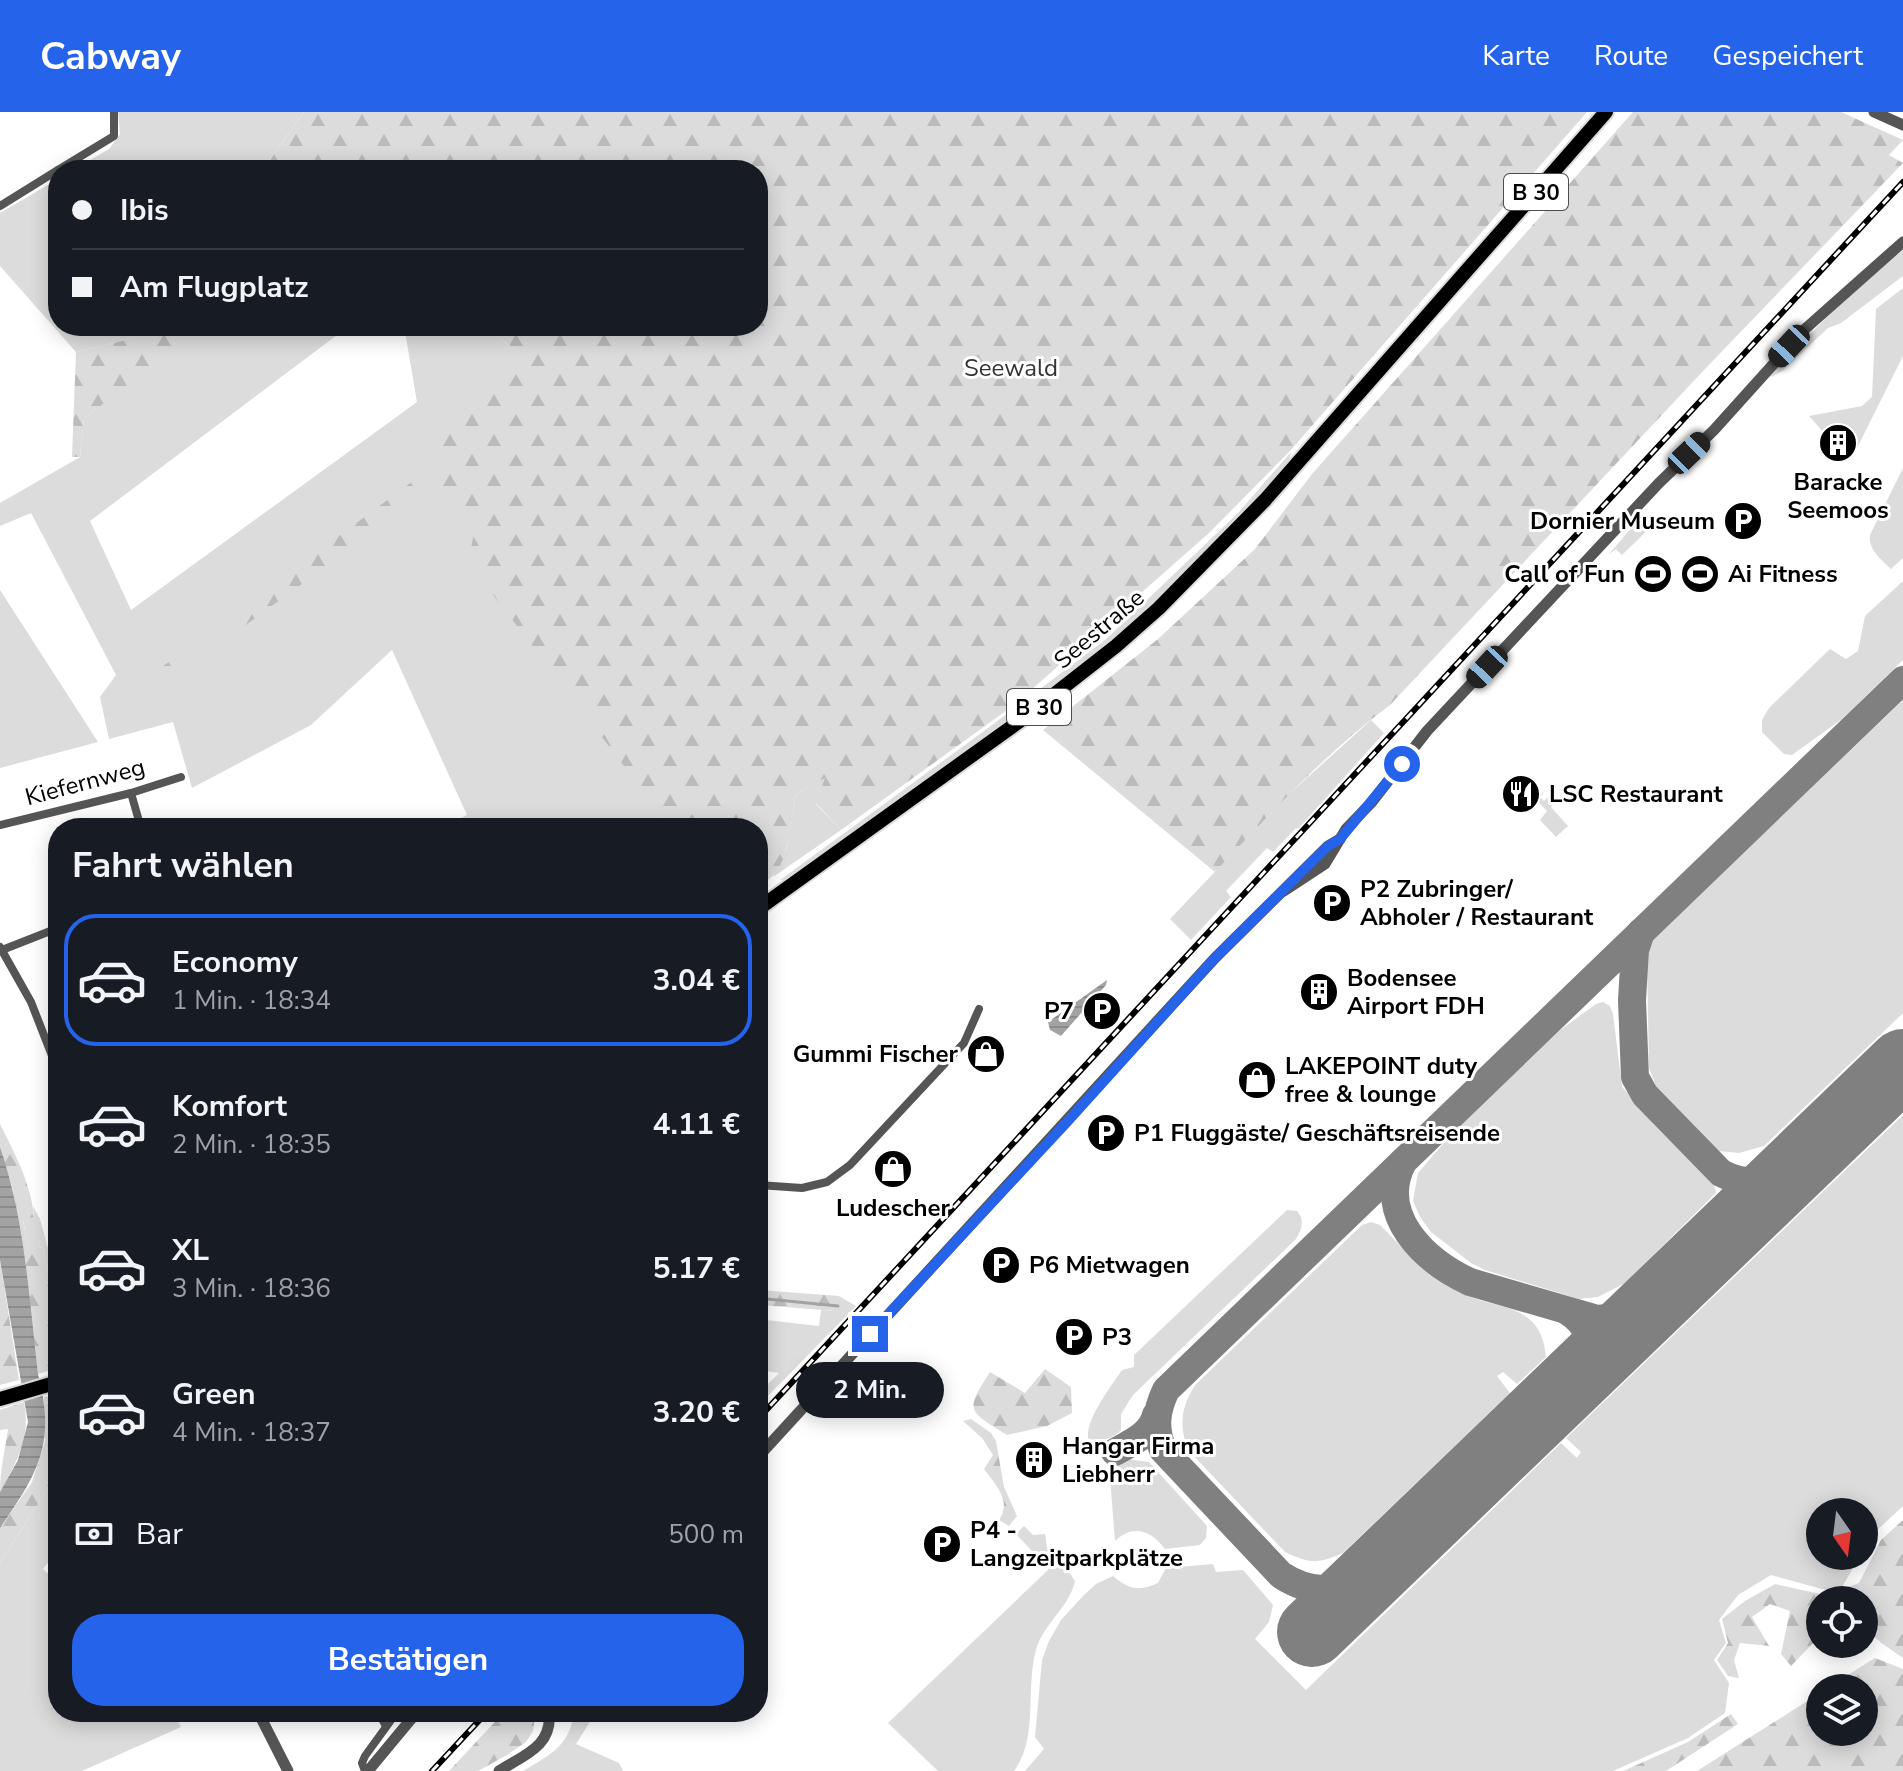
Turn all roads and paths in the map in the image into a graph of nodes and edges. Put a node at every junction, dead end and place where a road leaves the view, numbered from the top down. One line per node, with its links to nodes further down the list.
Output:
1 (114, 112): 5 (street)
2 (1606, 112): 13 (main road, Seestraße / B 30)
3 (1874, 112): 4 (street)
4 (1903, 125)
5 (74, 160)
6 (48, 176): 7 (street)
7 (0, 206)
8 (1903, 242): 21 (street)
9 (181, 777): 10 (street, Kiefernweg)
10 (131, 793): 11 (street); 12 (street, Kiefernweg)
11 (138, 818)
12 (0, 825)
13 (768, 902)
14 (48, 932): 15 (street)
15 (1, 948): 17 (street)
16 (979, 1009): 18 (street)
17 (48, 1038)
18 (768, 1186)
19 (48, 1385): 20 (main road)
20 (0, 1399)
21 (768, 1446)
22 (263, 1722): 28 (street)
23 (384, 1722): 27 (street)
24 (389, 1722): 27 (street)
25 (409, 1722): 29 (street)
26 (549, 1722): 30 (street)
27 (386, 1726): 29 (street)
28 (288, 1771)
29 (367, 1771)
30 (499, 1771)

